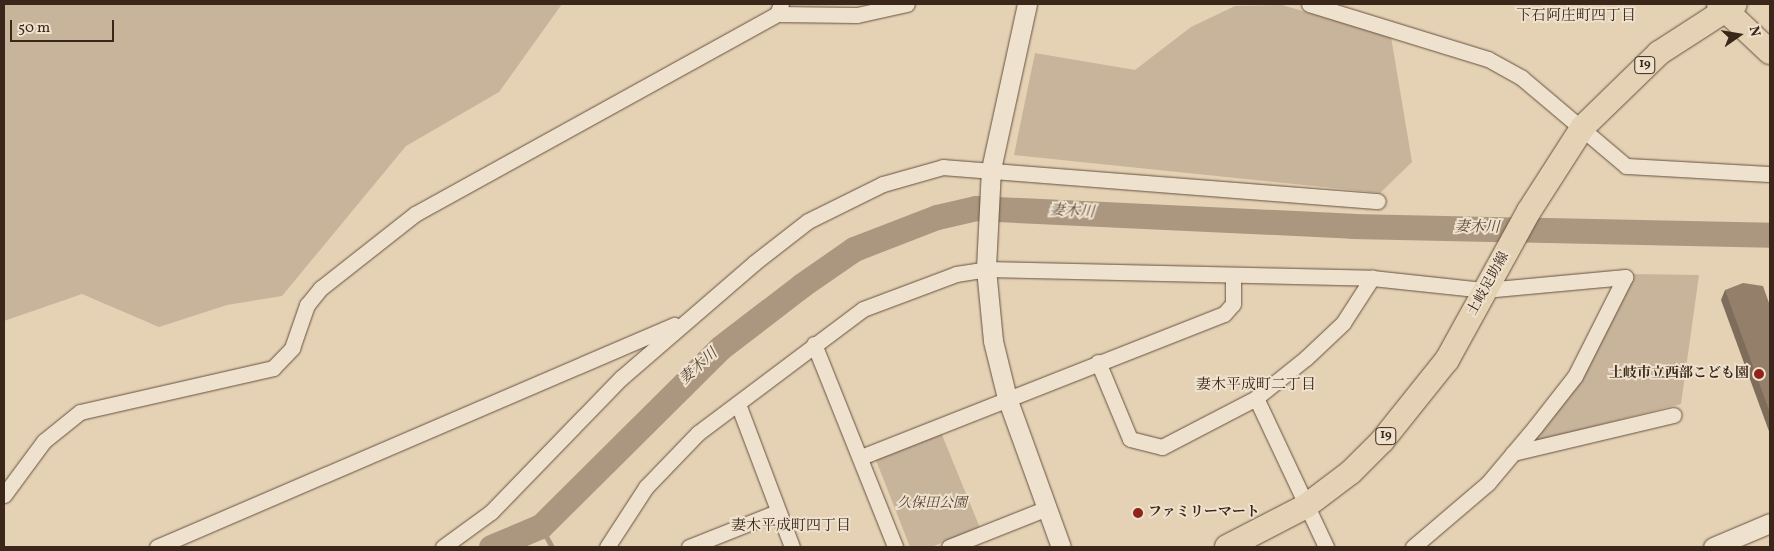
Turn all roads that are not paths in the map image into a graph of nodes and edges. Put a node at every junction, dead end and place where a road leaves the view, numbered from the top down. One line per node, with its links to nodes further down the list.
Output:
1 (906, 4): 5 (street)
2 (1027, 4): 8 (street)
3 (1309, 4): 7 (street)
4 (1727, 6): 6 (main road); 7 (main road, 土岐足助線 / 19)
5 (779, 9): 24 (street)
6 (1770, 52)
7 (1580, 132): 9 (street); 14 (main road, 土岐足助線 / 19)
8 (990, 169): 10 (street); 11 (street); 15 (street)
9 (1770, 174)
10 (1378, 201)
11 (986, 269): 12 (street); 16 (street); 18 (street)
12 (1233, 276): 13 (street); 17 (street)
13 (1372, 278): 14 (street); 19 (street)
14 (1490, 282): 22 (street); 25 (main road, 土岐足助線 / 19)
15 (685, 321): 29 (street); 30 (street)
16 (814, 344): 20 (street); 23 (street)
17 (1098, 362): 18 (street); 19 (street)
18 (1006, 398): 23 (street); 26 (street)
19 (1256, 398): 25 (street)
20 (738, 404): 27 (street); 31 (street)
21 (1674, 415): 22 (street)
22 (1513, 453): 39 (street)
23 (861, 457): 34 (street)
24 (4, 495)
25 (1306, 506): 37 (main road, 土岐足助線 / 19); 38 (street)
26 (1047, 508): 35 (street); 36 (street)
27 (777, 512): 32 (street); 33 (street)
28 (1770, 523): 40 (street)
29 (157, 547)
30 (443, 547)
31 (607, 547)
32 (689, 547)
33 (792, 547)
34 (895, 547)
35 (949, 547)
36 (1061, 547)
37 (1227, 547)
38 (1326, 547)
39 (1414, 547)
40 (1712, 547)

